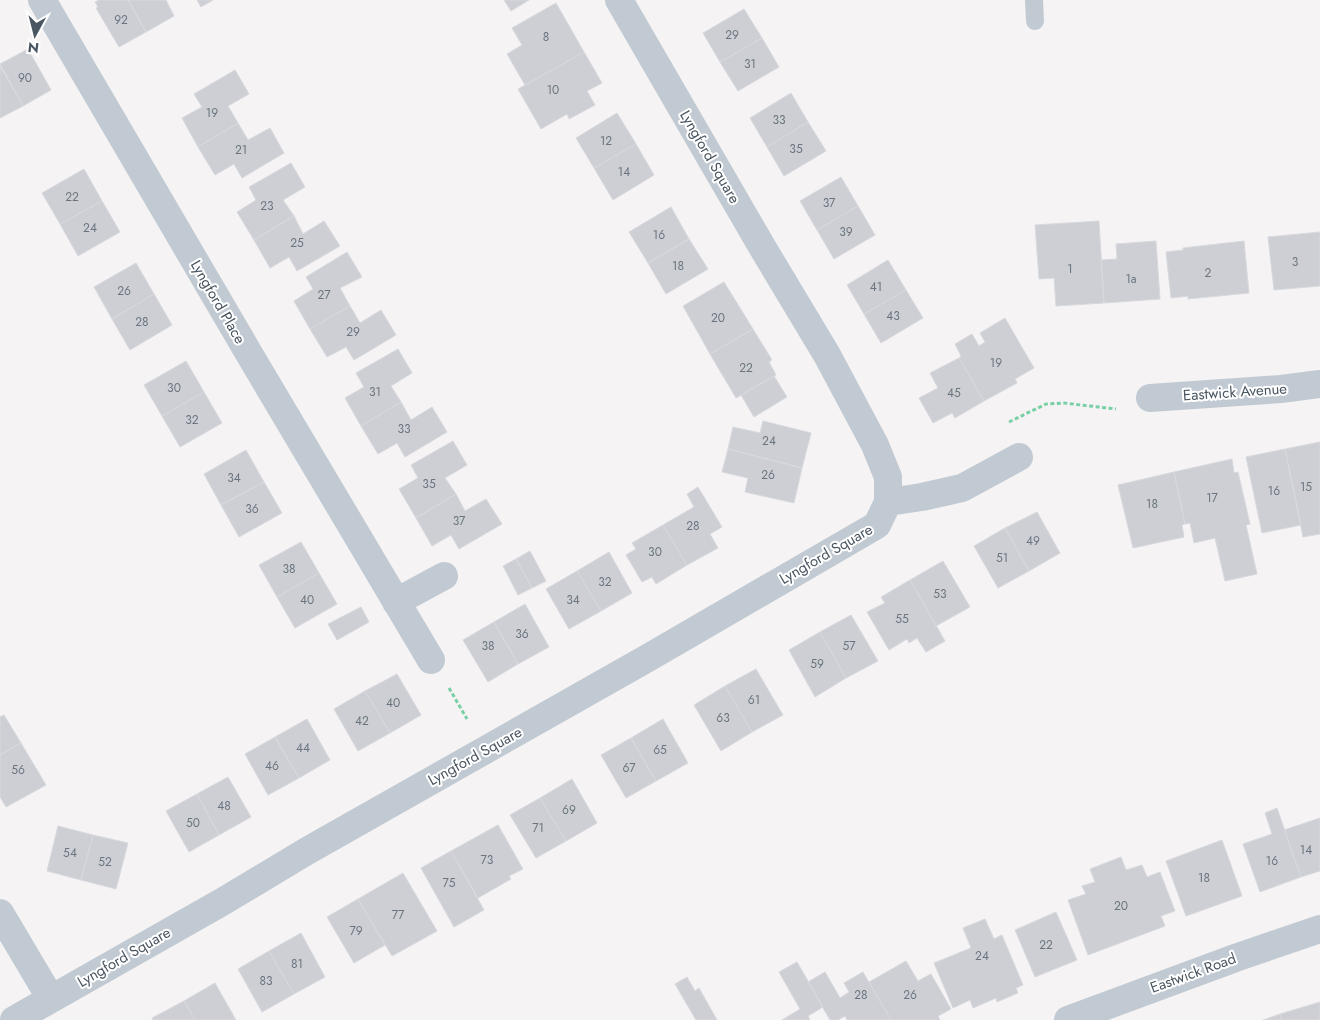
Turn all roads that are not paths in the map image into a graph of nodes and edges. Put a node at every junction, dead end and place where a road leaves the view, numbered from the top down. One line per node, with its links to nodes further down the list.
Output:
1 (42, 0): 10 (street, Lyngford Place)
2 (619, 0): 8 (street, Lyngford Square)
3 (1034, 0): 4 (lane)
4 (1035, 21)
5 (1320, 384): 6 (street, Eastwick Avenue)
6 (1150, 398)
7 (1014, 460): 8 (street)
8 (888, 502): 14 (street, Lyngford Square)
9 (444, 576): 10 (street)
10 (396, 602): 11 (street, Lyngford Place)
11 (431, 660)
12 (0, 913): 14 (street)
13 (1320, 929): 16 (street, Eastwick Road)
14 (51, 999): 15 (street, Lyngford Square)
15 (14, 1020)
16 (1068, 1020)

